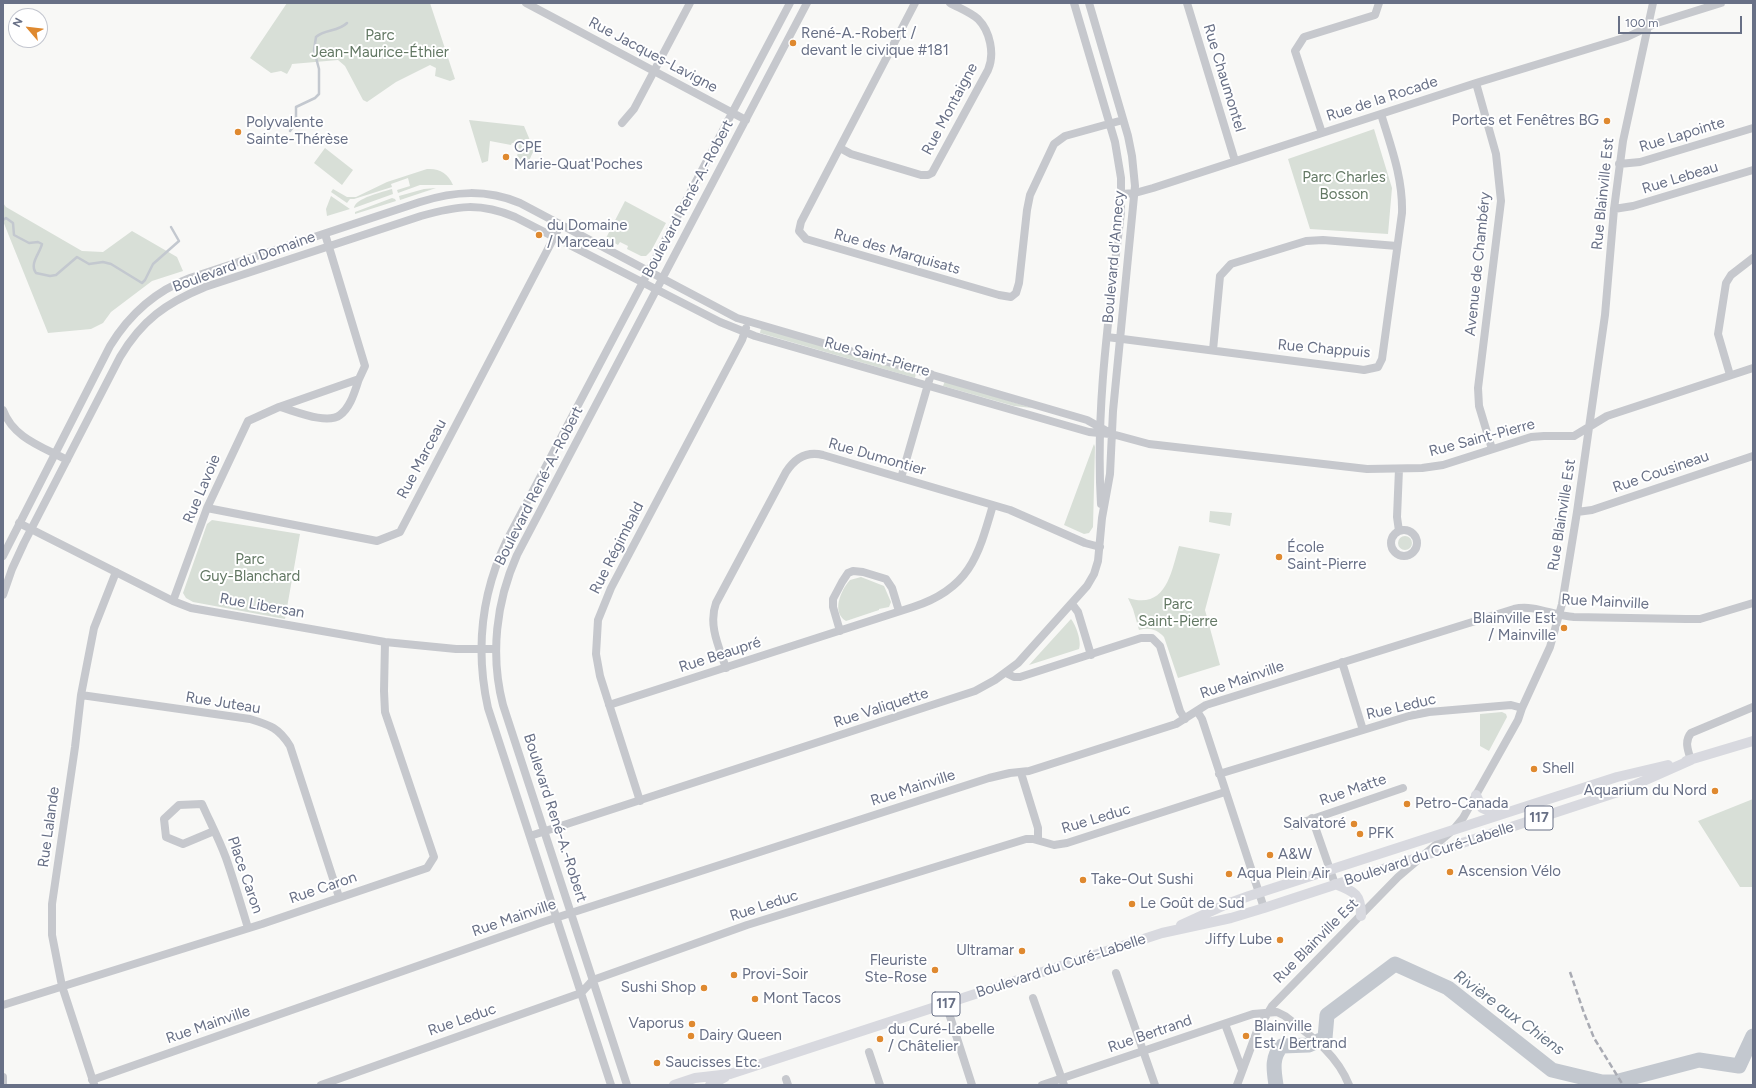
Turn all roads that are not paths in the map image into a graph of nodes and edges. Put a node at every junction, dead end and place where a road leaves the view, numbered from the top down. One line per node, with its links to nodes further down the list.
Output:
1 (528, 3): 14 (street, Rue Jacques-Lavigne)
2 (690, 3): 14 (street)
3 (790, 3): 16 (street, Boulevard René-A.-Robert)
4 (807, 3): 18 (street, Boulevard René-A.-Robert)
5 (915, 3): 24 (street, Rue des Marquisats)
6 (950, 3): 24 (street, Rue Montaigne)
7 (1074, 3): 21 (street, Boulevard d'Annecy)
8 (1090, 3): 19 (street, Boulevard d'Annecy)
9 (1187, 3): 25 (street, Rue Chaumontel)
10 (1379, 3): 23 (street)
11 (1653, 3): 13 (street, Rue Blainville Est)
12 (1721, 3): 13 (street, Rue de la Rocade)
13 (1649, 27): 15 (street, Rue de la Rocade); 26 (street, Rue Blainville Est)
14 (654, 72): 16 (street, Rue Jacques-Lavigne); 20 (street)
15 (1476, 83): 17 (street, Rue de la Rocade); 56 (street, Avenue de Chambéry)
16 (732, 113): 18 (street, Rue Jacques-Lavigne); 37 (street, Boulevard René-A.-Robert)
17 (1381, 114): 23 (street, Rue de la Rocade); 34 (street, Rue Chappuis)
18 (746, 120): 38 (street, Boulevard René-A.-Robert)
19 (1123, 120): 21 (street, Rue des Marquisats); 28 (street, Boulevard d'Annecy)
20 (622, 123)
21 (1110, 123): 24 (street, Rue des Marquisats); 29 (street, Boulevard d'Annecy)
22 (1753, 128): 26 (street, Rue Lapointe)
23 (1322, 133): 25 (street, Rue de la Rocade)
24 (840, 148)
25 (1235, 161): 28 (street, Rue de la Rocade)
26 (1619, 164): 30 (street, Rue Blainville Est)
27 (1753, 170): 30 (street, Rue Lebeau)
28 (1135, 193): 29 (street, Rue de la Rocade); 44 (street, Boulevard d'Annecy)
29 (1122, 194): 43 (street, Boulevard d'Annecy)
30 (1614, 209): 53 (street, Rue Blainville Est)
31 (561, 224): 32 (street, Boulevard du Domaine); 33 (street, Rue Marceau); 37 (street, Boulevard du Domaine)
32 (325, 234): 35 (street); 57 (street, Boulevard du Domaine)
33 (555, 236): 35 (street, Boulevard du Domaine); 39 (street, Boulevard du Domaine); 63 (street, Rue Marceau)
34 (1397, 246): 45 (street); 45 (street, Rue Chappuis)
35 (329, 247): 49 (street); 59 (street, Boulevard du Domaine)
36 (1753, 258): 48 (street)
37 (649, 271): 38 (street, Rue Saint-Pierre); 39 (street, Boulevard René-A.-Robert)
38 (662, 279): 40 (street, Boulevard René-A.-Robert); 41 (street, Rue Saint-Pierre)
39 (643, 283): 40 (street, Rue Saint-Pierre); 80 (street, Boulevard René-A.-Robert)
40 (656, 289): 42 (street, Rue Saint-Pierre); 81 (street, Boulevard René-A.-Robert)
41 (749, 322): 42 (street, Rue Régimbald); 47 (street, Rue Saint-Pierre)
42 (745, 333): 50 (street, Rue Saint-Pierre); 87 (street, Rue Régimbald)
43 (1107, 337): 44 (street, Rue Chappuis); 54 (street, Boulevard d'Annecy)
44 (1121, 339): 45 (street, Rue Chappuis); 55 (street, Boulevard d'Annecy)
45 (1213, 350)
46 (1753, 368): 48 (street, Rue Saint-Pierre)
47 (931, 374): 50 (street); 54 (street, Rue Saint-Pierre)
48 (1730, 375): 53 (street, Rue Saint-Pierre)
49 (359, 379): 51 (street, Rue Lavoie); 51 (street)
50 (927, 386): 54 (street, Rue Saint-Pierre); 61 (street)
51 (279, 407): 63 (street, Rue Lavoie)
52 (3, 410): 57 (street)
53 (1589, 427): 56 (street, Rue Saint-Pierre); 64 (street, Rue Blainville Est)
54 (1100, 430): 55 (street, Rue Saint-Pierre); 65 (street, Boulevard d'Annecy)
55 (1112, 434): 60 (street, Rue Saint-Pierre); 65 (street, Boulevard d'Annecy)
56 (1492, 449): 60 (street, Rue Saint-Pierre)
57 (54, 453): 59 (street); 66 (street, Boulevard du Domaine)
58 (1753, 456): 64 (street, Rue Cousineau)
59 (67, 460): 67 (street, Boulevard du Domaine)
60 (1399, 469): 68 (street)
61 (901, 478): 62 (street, Rue Dumontier); 84 (street, Rue Dumontier)
62 (993, 505): 69 (street, Rue Dumontier); 76 (street, Rue Beaupré)
63 (207, 508): 73 (street, Rue Lavoie)
64 (1577, 512): 77 (street, Rue Blainville Est)
65 (1102, 518): 69 (street, Boulevard d'Annecy)
66 (18, 523): 67 (street, Rue Libersan); 70 (street, Boulevard du Domaine)
67 (31, 529): 71 (street, Rue Libersan); 72 (street, Boulevard du Domaine)
68 (1399, 531)
69 (1100, 547): 75 (street, Boulevard d'Annecy)
70 (3, 556)
71 (116, 572): 73 (street, Rue Libersan); 86 (street, Rue Lalande)
72 (3, 595)
73 (173, 601): 79 (street, Rue Libersan)
74 (1753, 603): 77 (street, Rue Mainville)
75 (1072, 604): 82 (street); 85 (street, Boulevard d'Annecy)
76 (899, 611): 78 (street, Rue Beaupré); 78 (street)
77 (1560, 615): 83 (street, Rue Mainville); 89 (street, Rue Blainville Est)
78 (840, 631): 84 (street, Rue Beaupré)
79 (386, 642): 80 (street, Rue Libersan); 115 (street, Rue Caron)
80 (480, 649): 81 (street, Rue Libersan); 107 (street, Boulevard René-A.-Robert)
81 (496, 649): 106 (street, Boulevard René-A.-Robert)
82 (1091, 655): 85 (street); 91 (street)
83 (1342, 662): 90 (street, Rue Mainville); 92 (street)
84 (726, 668): 87 (street, Rue Beaupré)
85 (1006, 673): 100 (street, Rue Valiquette)
86 (80, 695): 115 (street, Rue Juteau); 124 (street, Rue Lalande)
87 (609, 705): 100 (street, Rue Régimbald)
88 (1753, 707): 94 (street)
89 (1522, 708): 92 (street, Rue Leduc); 99 (street, Rue Blainville Est)
90 (1197, 711): 91 (street, Rue Mainville); 96 (street)
91 (1185, 719): 95 (street, Rue Mainville)
92 (1363, 730): 96 (street, Rue Leduc)
93 (1753, 741): 94 (main road, Boulevard du Curé-Labelle / 117)
94 (1691, 760): 101 (main road, Boulevard du Curé-Labelle / 117); 110 (main road, Boulevard du Curé-Labelle / 117)
95 (1021, 773): 108 (street); 117 (street, Rue Mainville)
96 (1220, 774): 98 (street)
97 (1403, 788): 102 (street, Rue Matte)
98 (1225, 792): 108 (street, Rue Leduc); 114 (street)
99 (1476, 795): 101 (main road); 104 (street, Rue Blainville Est)
100 (640, 801): 106 (street, Rue Valiquette)
101 (1498, 816): 104 (main road, Boulevard du Curé-Labelle / 117)
102 (1312, 818): 103 (street, Rue Matte); 112 (street, Rue Matte)
103 (1292, 826)
104 (1452, 830): 109 (main road, Boulevard du Curé-Labelle / 117); 110 (street); 111 (street, Rue Blainville Est)
105 (214, 831): 105 (street, Place Caron); 120 (street, Place Caron)
106 (544, 832): 107 (street, Rue Valiquette); 117 (street, Boulevard René-A.-Robert)
107 (530, 836): 119 (street, Boulevard René-A.-Robert)
108 (1038, 840): 123 (street, Rue Leduc)
109 (1415, 842): 111 (street); 112 (main road, Boulevard du Curé-Labelle / 117)
110 (1457, 845): 111 (main road, Boulevard du Curé-Labelle / 117)
111 (1420, 858): 113 (main road, Boulevard du Curé-Labelle / 117); 118 (street, Rue Blainville Est)
112 (1330, 870): 113 (street, Rue Matte); 114 (main road, Boulevard du Curé-Labelle / 117)
113 (1335, 884): 116 (main road, Boulevard du Curé-Labelle / 117); 118 (main road)
114 (1259, 893): 116 (street); 121 (main road, Boulevard du Curé-Labelle / 117)
115 (339, 897): 120 (street, Rue Caron)
116 (1264, 908): 121 (main road, Boulevard du Curé-Labelle / 117)
117 (571, 914): 119 (street, Rue Mainville); 123 (street, Boulevard René-A.-Robert)
118 (1361, 916): 129 (street, Rue Blainville Est)
119 (556, 918): 125 (street, Boulevard René-A.-Robert); 137 (street, Rue Mainville)
120 (248, 928): 124 (street, Rue Caron)
121 (1162, 933): 127 (main road, Boulevard du Curé-Labelle / 117)
122 (1116, 973): 131 (street)
123 (593, 980): 125 (street, Rue Leduc); 141 (street, Boulevard René-A.-Robert)
124 (62, 986): 128 (street, Rue Caron); 137 (street, Rue Lalande)
125 (581, 993): 139 (street, Rue Leduc); 140 (street, Boulevard René-A.-Robert)
126 (1033, 998): 136 (street)
127 (946, 1004): 134 (main road, Boulevard du Curé-Labelle / 117); 145 (street)
128 (3, 1005)
129 (1267, 1012): 130 (street, Rue Bertrand); 133 (street, Rue Blainville Est); 149 (street)
130 (1225, 1024): 131 (street, Rue Bertrand); 133 (street)
131 (1143, 1051): 136 (street, Rue Bertrand); 147 (street)
132 (869, 1052): 144 (street)
133 (1242, 1070): 148 (street, Rue Blainville Est)
134 (730, 1074): 142 (main road, Boulevard du Curé-Labelle / 117); 143 (main road, Boulevard du Curé-Labelle / 117)
135 (3, 1077): 138 (street)
136 (1063, 1082): 146 (street, Rue Bertrand)
137 (93, 1083)
138 (3, 1085)
139 (321, 1085)
140 (611, 1085)
141 (627, 1085)
142 (674, 1085)
143 (710, 1085)
144 (880, 1085)
145 (972, 1085)
146 (1042, 1085)
147 (1155, 1085)
148 (1237, 1085)
149 (1349, 1085)

